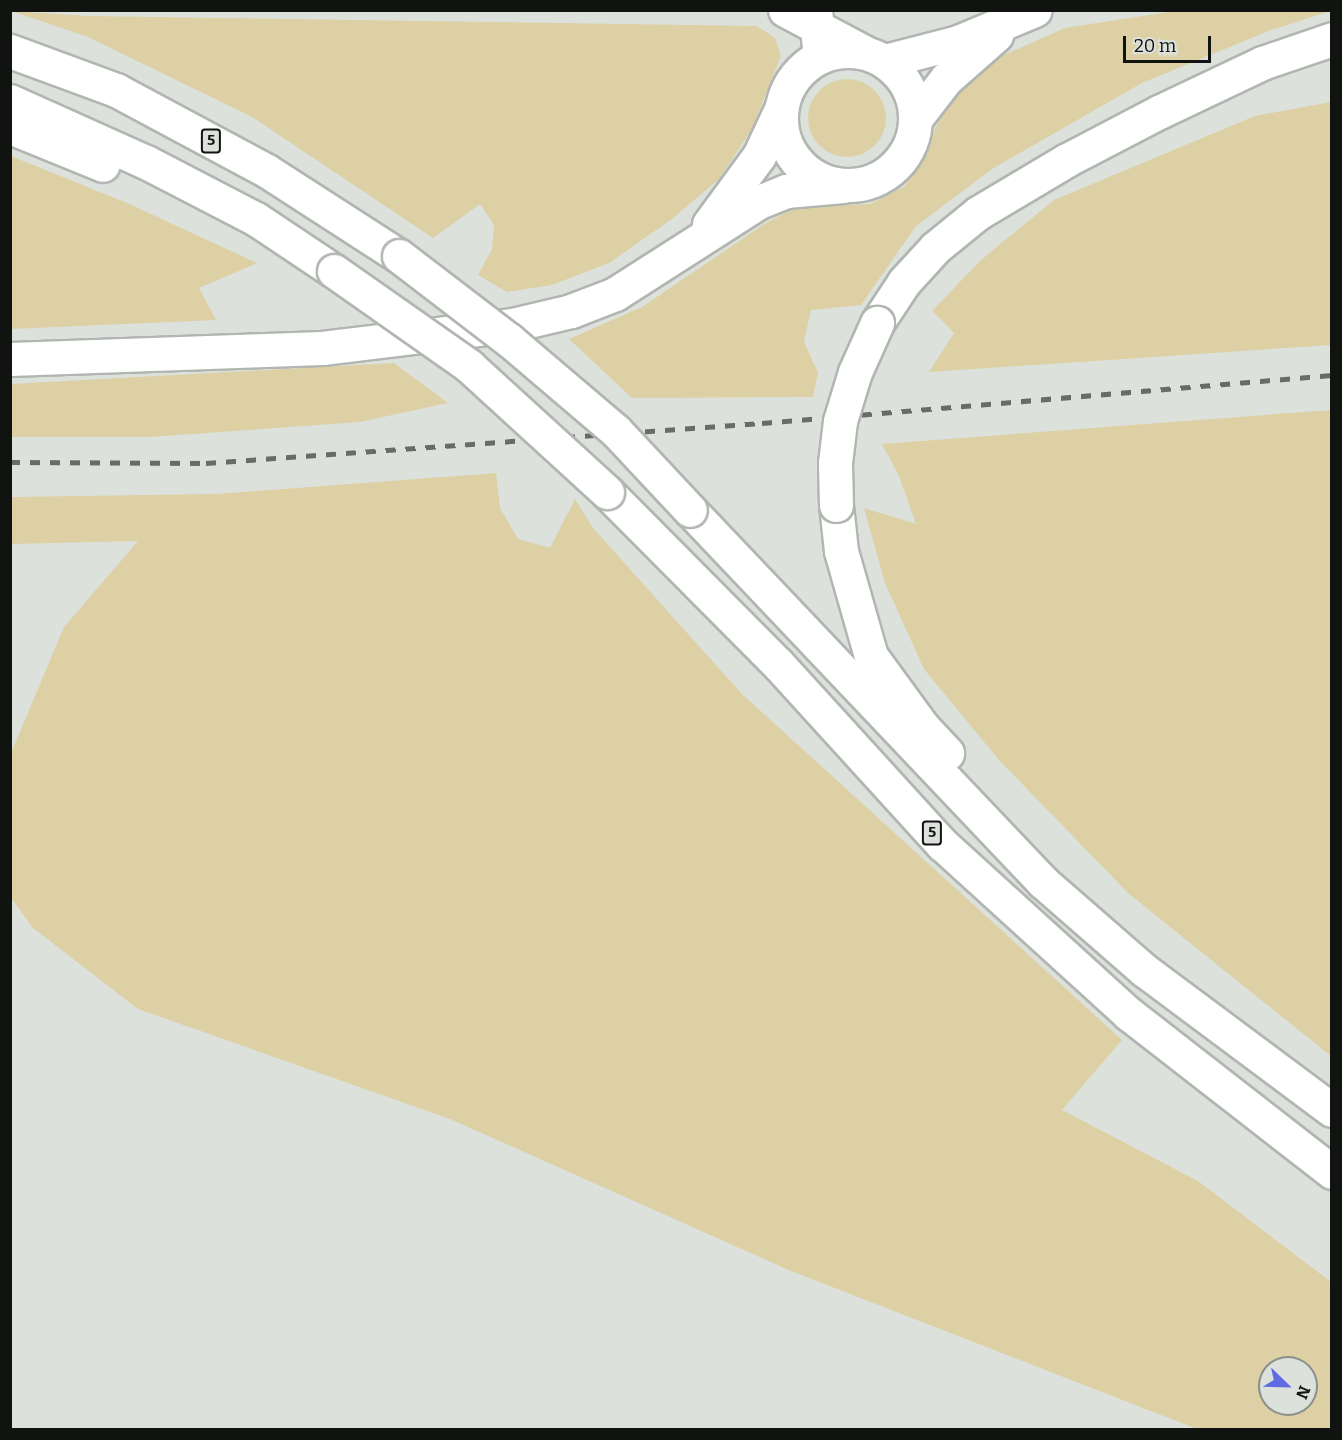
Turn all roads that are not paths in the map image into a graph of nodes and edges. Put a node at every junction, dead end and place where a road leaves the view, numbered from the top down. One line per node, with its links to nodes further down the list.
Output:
1 (785, 10): 3 (main road)
2 (1023, 16): 6 (main road); 9 (main road)
3 (817, 31): 6 (main road); 8 (main road)
4 (1332, 39): 15 (main road, bridge)
5 (10, 51): 15 (main road, 5, bridge)
6 (875, 56): 9 (main road)
7 (10, 101): 13 (main road, 5)
8 (782, 109): 11 (main road); 12 (main road)
9 (916, 118): 11 (main road)
10 (10, 127): 13 (main road)
11 (843, 186): 12 (main road)
12 (696, 240): 14 (main road)
13 (301, 248): 16 (main road, 5, bridge)
14 (10, 359)
15 (1326, 1106)
16 (1332, 1172)

